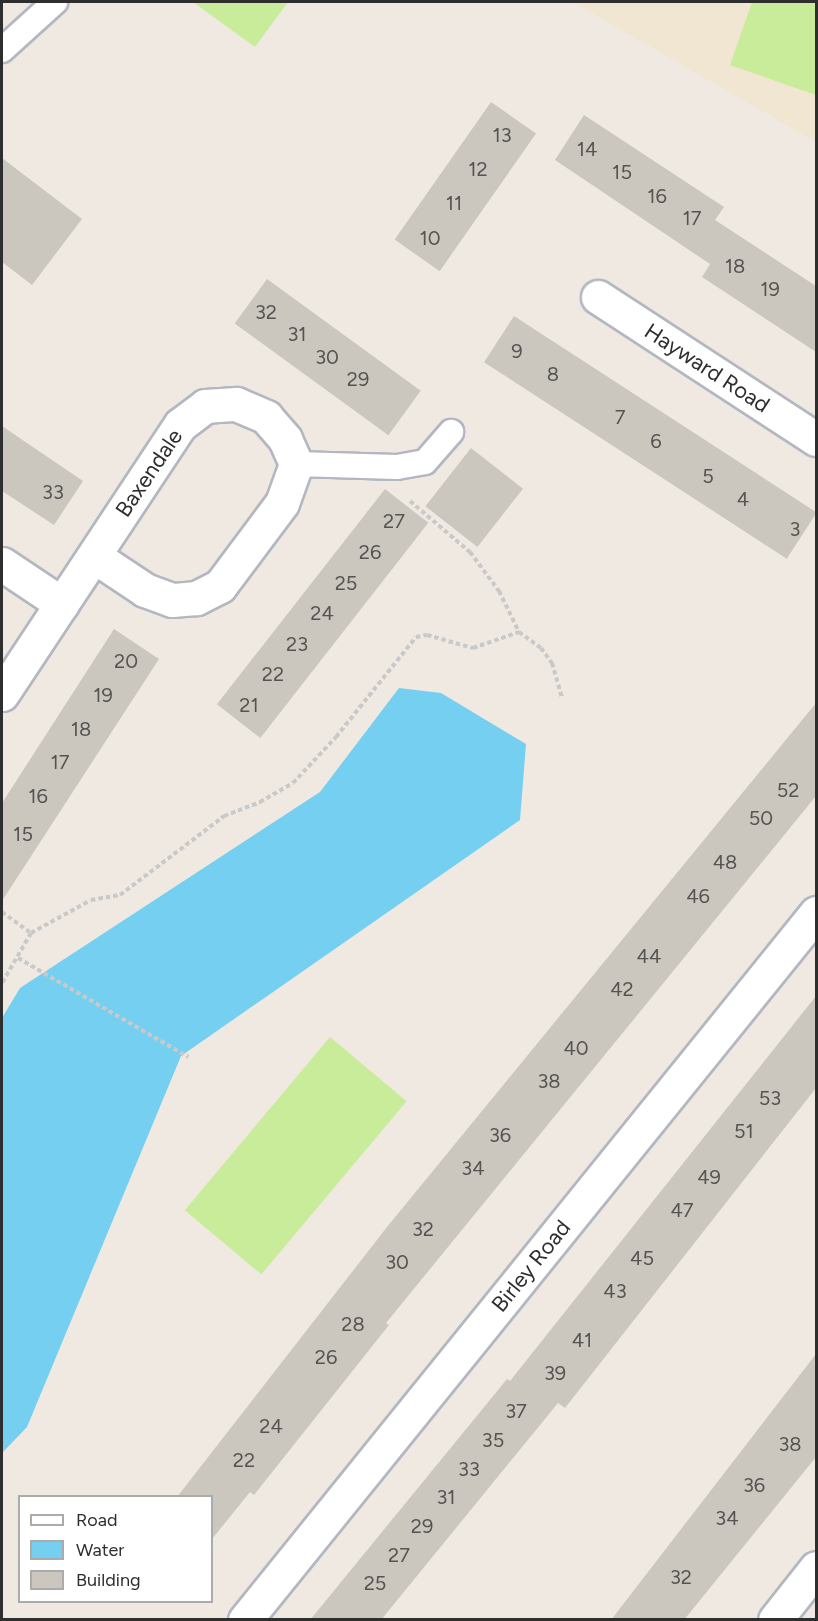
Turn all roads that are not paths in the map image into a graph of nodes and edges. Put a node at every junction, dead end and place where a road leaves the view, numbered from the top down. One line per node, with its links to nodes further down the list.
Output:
1 (55, 2): 2 (lane)
2 (2, 50)
3 (598, 297): 5 (street, Hayward Road)
4 (452, 432): 6 (lane)
5 (816, 439)
6 (296, 464): 7 (street); 7 (street, Baxendale)
7 (94, 556): 9 (street, Baxendale)
8 (2, 564): 9 (street)
9 (62, 604): 10 (street, Baxendale)
10 (2, 694)
11 (816, 913): 13 (street, Birley Road)
12 (816, 1568): 14 (street)
13 (245, 1620)
14 (775, 1620)

